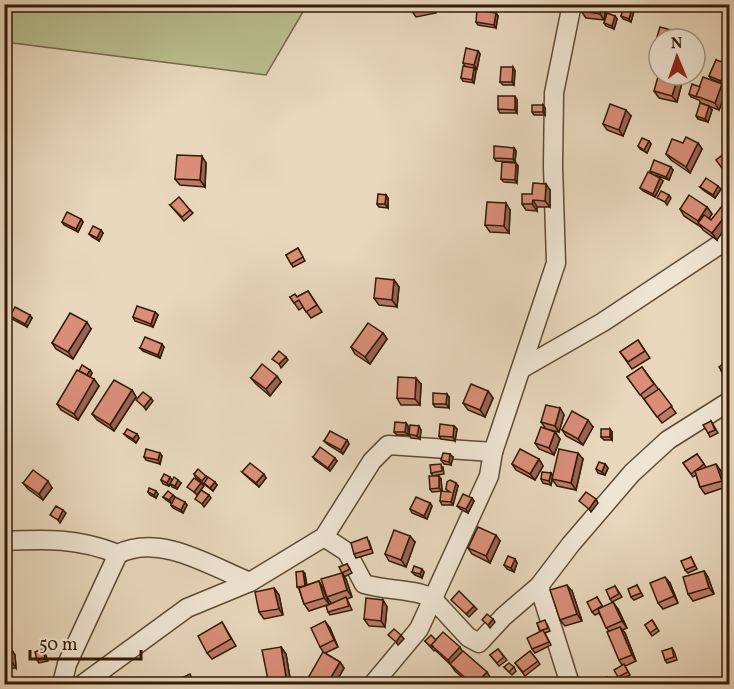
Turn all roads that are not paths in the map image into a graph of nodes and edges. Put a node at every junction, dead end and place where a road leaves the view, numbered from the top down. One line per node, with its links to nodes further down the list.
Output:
1 (572, 4): 3 (street)
2 (729, 232): 3 (street)
3 (521, 369): 5 (street)
4 (729, 401): 10 (street)
5 (493, 452): 6 (street); 11 (street)
6 (324, 537): 9 (street); 11 (street)
7 (4, 541): 8 (street)
8 (118, 554): 9 (street); 12 (street)
9 (250, 582): 13 (street)
10 (539, 586): 11 (street); 15 (street)
11 (432, 598): 14 (street)
12 (62, 684)
13 (83, 684)
14 (373, 684)
15 (570, 684)

